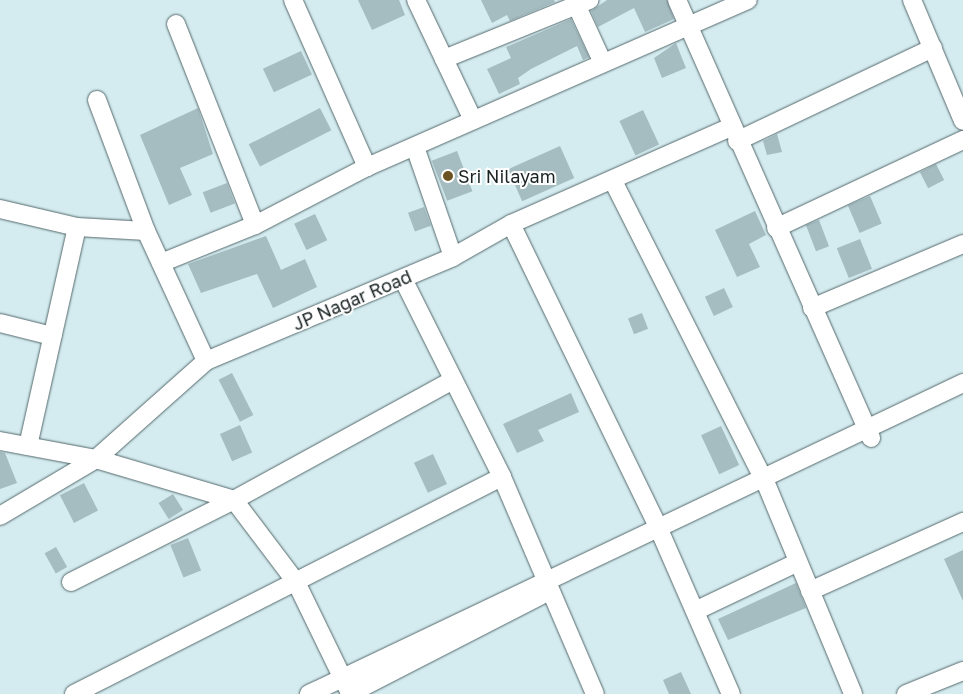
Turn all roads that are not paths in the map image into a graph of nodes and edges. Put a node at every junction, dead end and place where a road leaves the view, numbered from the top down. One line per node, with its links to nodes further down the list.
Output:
1 (293, 0): 18 (street)
2 (416, 0): 10 (street)
3 (676, 0): 8 (street)
4 (748, 0): 8 (street)
5 (912, 0): 9 (street)
6 (580, 2): 10 (street); 11 (street)
7 (176, 24): 22 (street)
8 (689, 26): 11 (street); 15 (street)
9 (933, 48): 14 (street); 15 (street, JP Nagar Road)
10 (444, 59): 13 (street)
11 (603, 63): 13 (street)
12 (97, 100): 25 (street)
13 (473, 120): 17 (street)
14 (963, 121)
15 (734, 134): 19 (street, JP Nagar Road); 24 (street)
16 (963, 140): 24 (street)
17 (415, 147): 18 (street); 27 (street)
18 (367, 167): 22 (street)
19 (613, 181): 21 (street, JP Nagar Road); 42 (street)
20 (0, 209): 23 (street)
21 (511, 224): 27 (street, JP Nagar Road); 46 (street)
22 (255, 225): 28 (street)
23 (77, 227): 25 (street); 32 (street)
24 (776, 228): 30 (street)
25 (146, 231): 28 (street)
26 (963, 244): 30 (street)
27 (453, 257): 29 (street, JP Nagar Road)
28 (161, 263): 33 (street)
29 (403, 279): 33 (street, JP Nagar Road); 34 (street)
30 (812, 308): 37 (street)
31 (0, 323): 32 (street)
32 (52, 336): 39 (street)
33 (206, 361): 40 (street, JP Nagar Road)
34 (453, 380): 41 (street); 43 (street)
35 (963, 383): 37 (street)
36 (963, 396): 37 (street)
37 (869, 433): 42 (street)
38 (0, 441): 39 (street)
39 (28, 446): 40 (street)
40 (96, 459): 43 (street); 44 (street, JP Nagar Road)
41 (502, 477): 49 (street); 50 (street)
42 (765, 481): 46 (street); 47 (street)
43 (234, 500): 48 (street); 49 (street)
44 (0, 516)
45 (963, 522): 51 (street)
46 (660, 532): 50 (street); 52 (street)
47 (798, 562): 51 (street); 52 (street)
48 (71, 582)
49 (296, 582): 54 (street); 55 (street)
50 (548, 586): 54 (street); 57 (street); 58 (street)
51 (810, 591): 60 (street)
52 (695, 612): 59 (street)
53 (963, 671): 61 (street)
54 (342, 676): 56 (street); 57 (street)
55 (74, 694)
56 (309, 694)
57 (350, 694)
58 (595, 694)
59 (731, 694)
60 (853, 694)
61 (906, 694)

